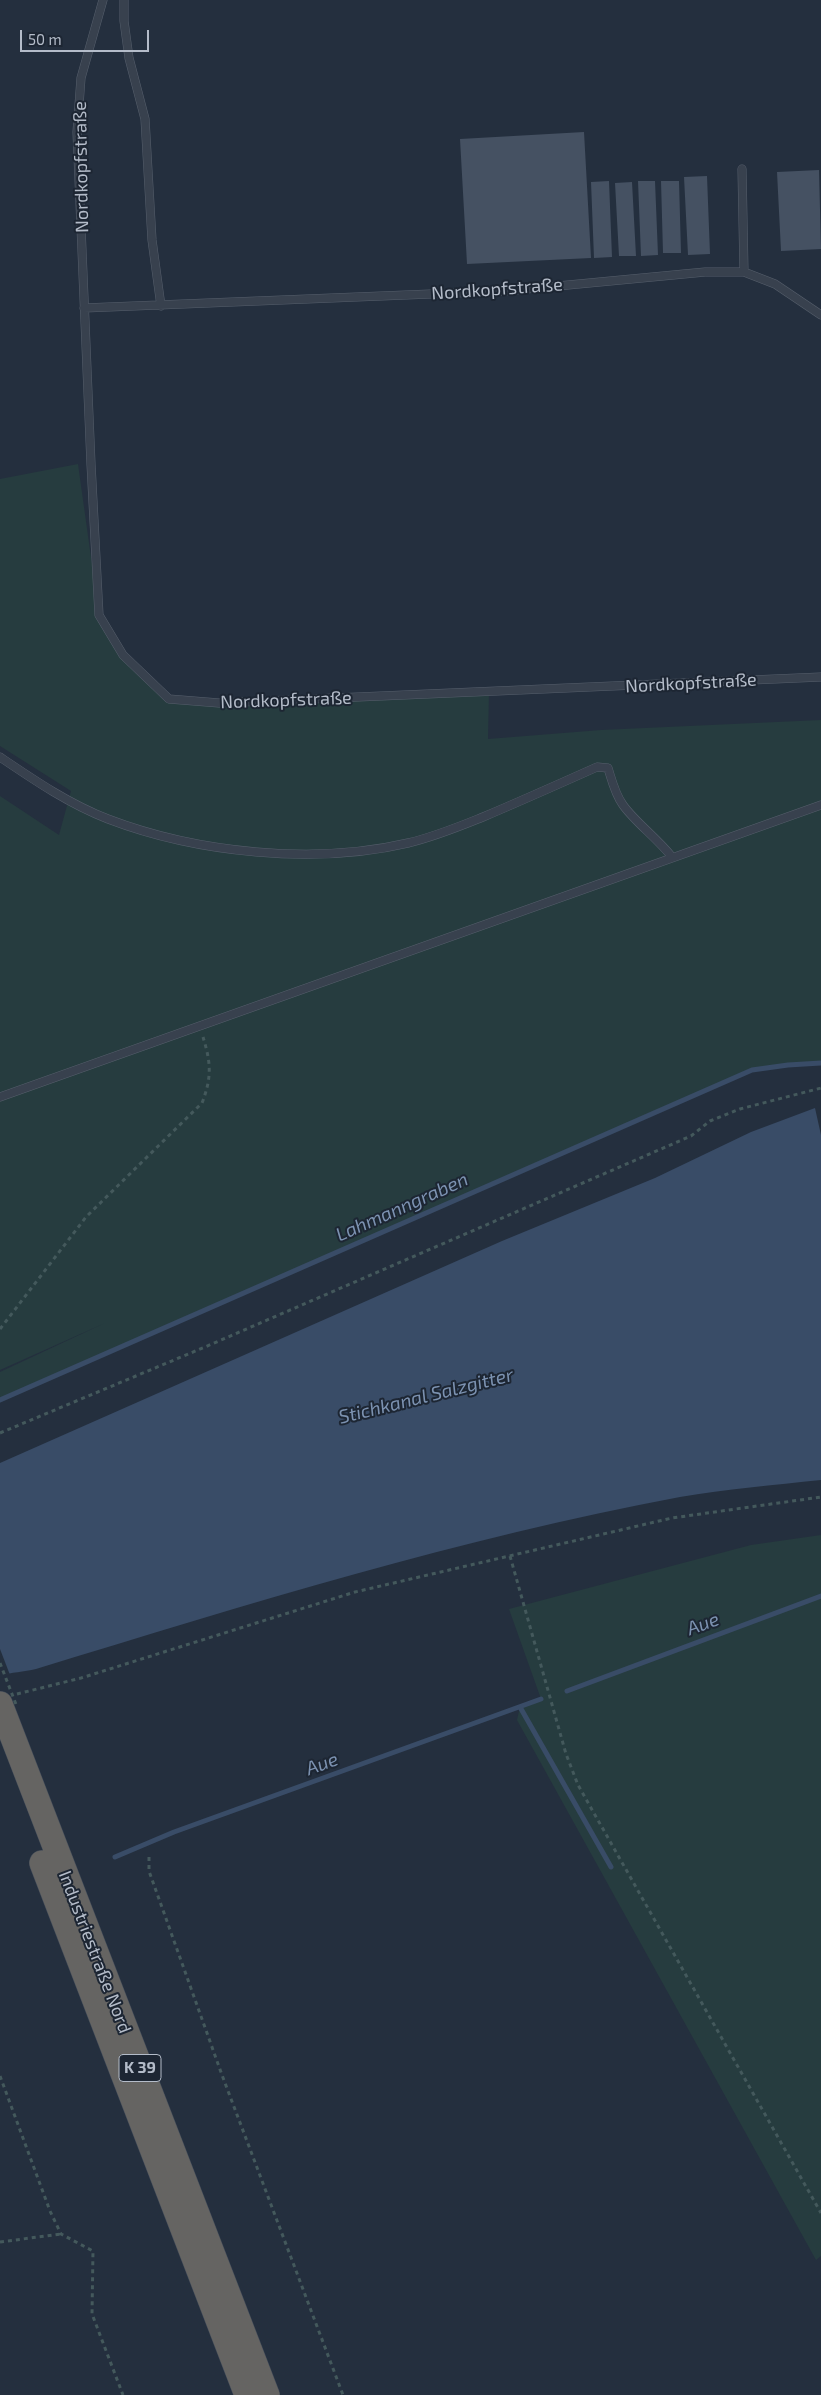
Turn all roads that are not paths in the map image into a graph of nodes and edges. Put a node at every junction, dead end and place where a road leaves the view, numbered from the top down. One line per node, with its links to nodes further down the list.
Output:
1 (103, 0): 6 (lane, Nordkopfstraße)
2 (124, 0): 5 (lane)
3 (742, 169): 4 (lane)
4 (744, 272): 5 (lane, Nordkopfstraße); 7 (lane, Nordkopfstraße)
5 (160, 306): 6 (lane, Nordkopfstraße)
6 (84, 308): 8 (lane, Nordkopfstraße)
7 (821, 315)
8 (821, 677)
9 (0, 756): 11 (lane)
10 (821, 805): 11 (lane)
11 (672, 857): 12 (lane)
12 (0, 1097)
13 (7, 1705): 16 (highway, Industriestraße Nord / K 39)
14 (0, 1753): 15 (highway, Industriestraße Nord / K 39)
15 (240, 2388)
16 (267, 2395)

